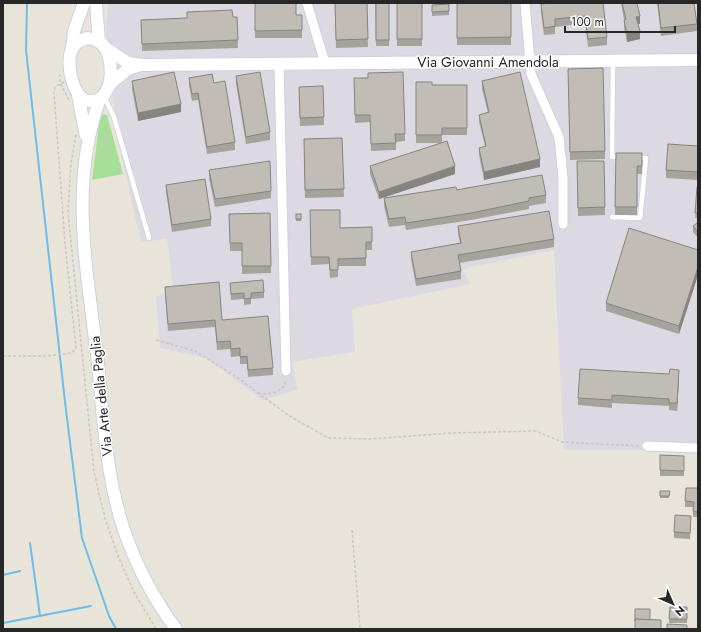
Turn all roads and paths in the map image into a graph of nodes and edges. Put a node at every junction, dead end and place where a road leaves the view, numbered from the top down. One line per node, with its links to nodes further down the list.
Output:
1 (84, 3): 6 (main road, Via Arte della Paglia)
2 (96, 3): 5 (main road, Via Arte della Paglia)
3 (307, 3): 11 (street)
4 (525, 3): 8 (street)
5 (102, 44): 6 (main road); 12 (main road, Via Giovanni Amendola); 14 (main road, Via Arte della Paglia)
6 (72, 49): 13 (main road, Via Arte della Paglia)
7 (698, 60): 9 (main road, Via Giovanni Amendola)
8 (529, 61): 9 (main road, Via Giovanni Amendola); 11 (main road, Via Giovanni Amendola); 23 (street)
9 (613, 61): 19 (lane)
10 (279, 63): 11 (main road, Via Giovanni Amendola); 12 (main road, Via Giovanni Amendola); 27 (street)
11 (325, 63)
12 (142, 64): 14 (main road, Via Giovanni Amendola)
13 (71, 79): 15 (main road, Via Arte della Paglia); 26 (path)
14 (110, 84): 16 (main road, Via Arte della Paglia)
15 (78, 95): 16 (main road); 18 (main road, Via Arte della Paglia)
16 (102, 98): 17 (lane); 18 (main road, Via Arte della Paglia)
17 (119, 134): 21 (path); 24 (lane)
18 (86, 149): 32 (main road, Via Arte della Paglia)
19 (626, 158)
20 (632, 158): 22 (lane)
21 (111, 166)
22 (612, 218)
23 (563, 224)
24 (149, 238)
25 (156, 340): 28 (path)
26 (3, 356)
27 (286, 371): 28 (path)
28 (256, 393): 29 (path)
29 (647, 446): 30 (street)
30 (698, 448)
31 (352, 530): 33 (path)
32 (176, 629)
33 (360, 629)

